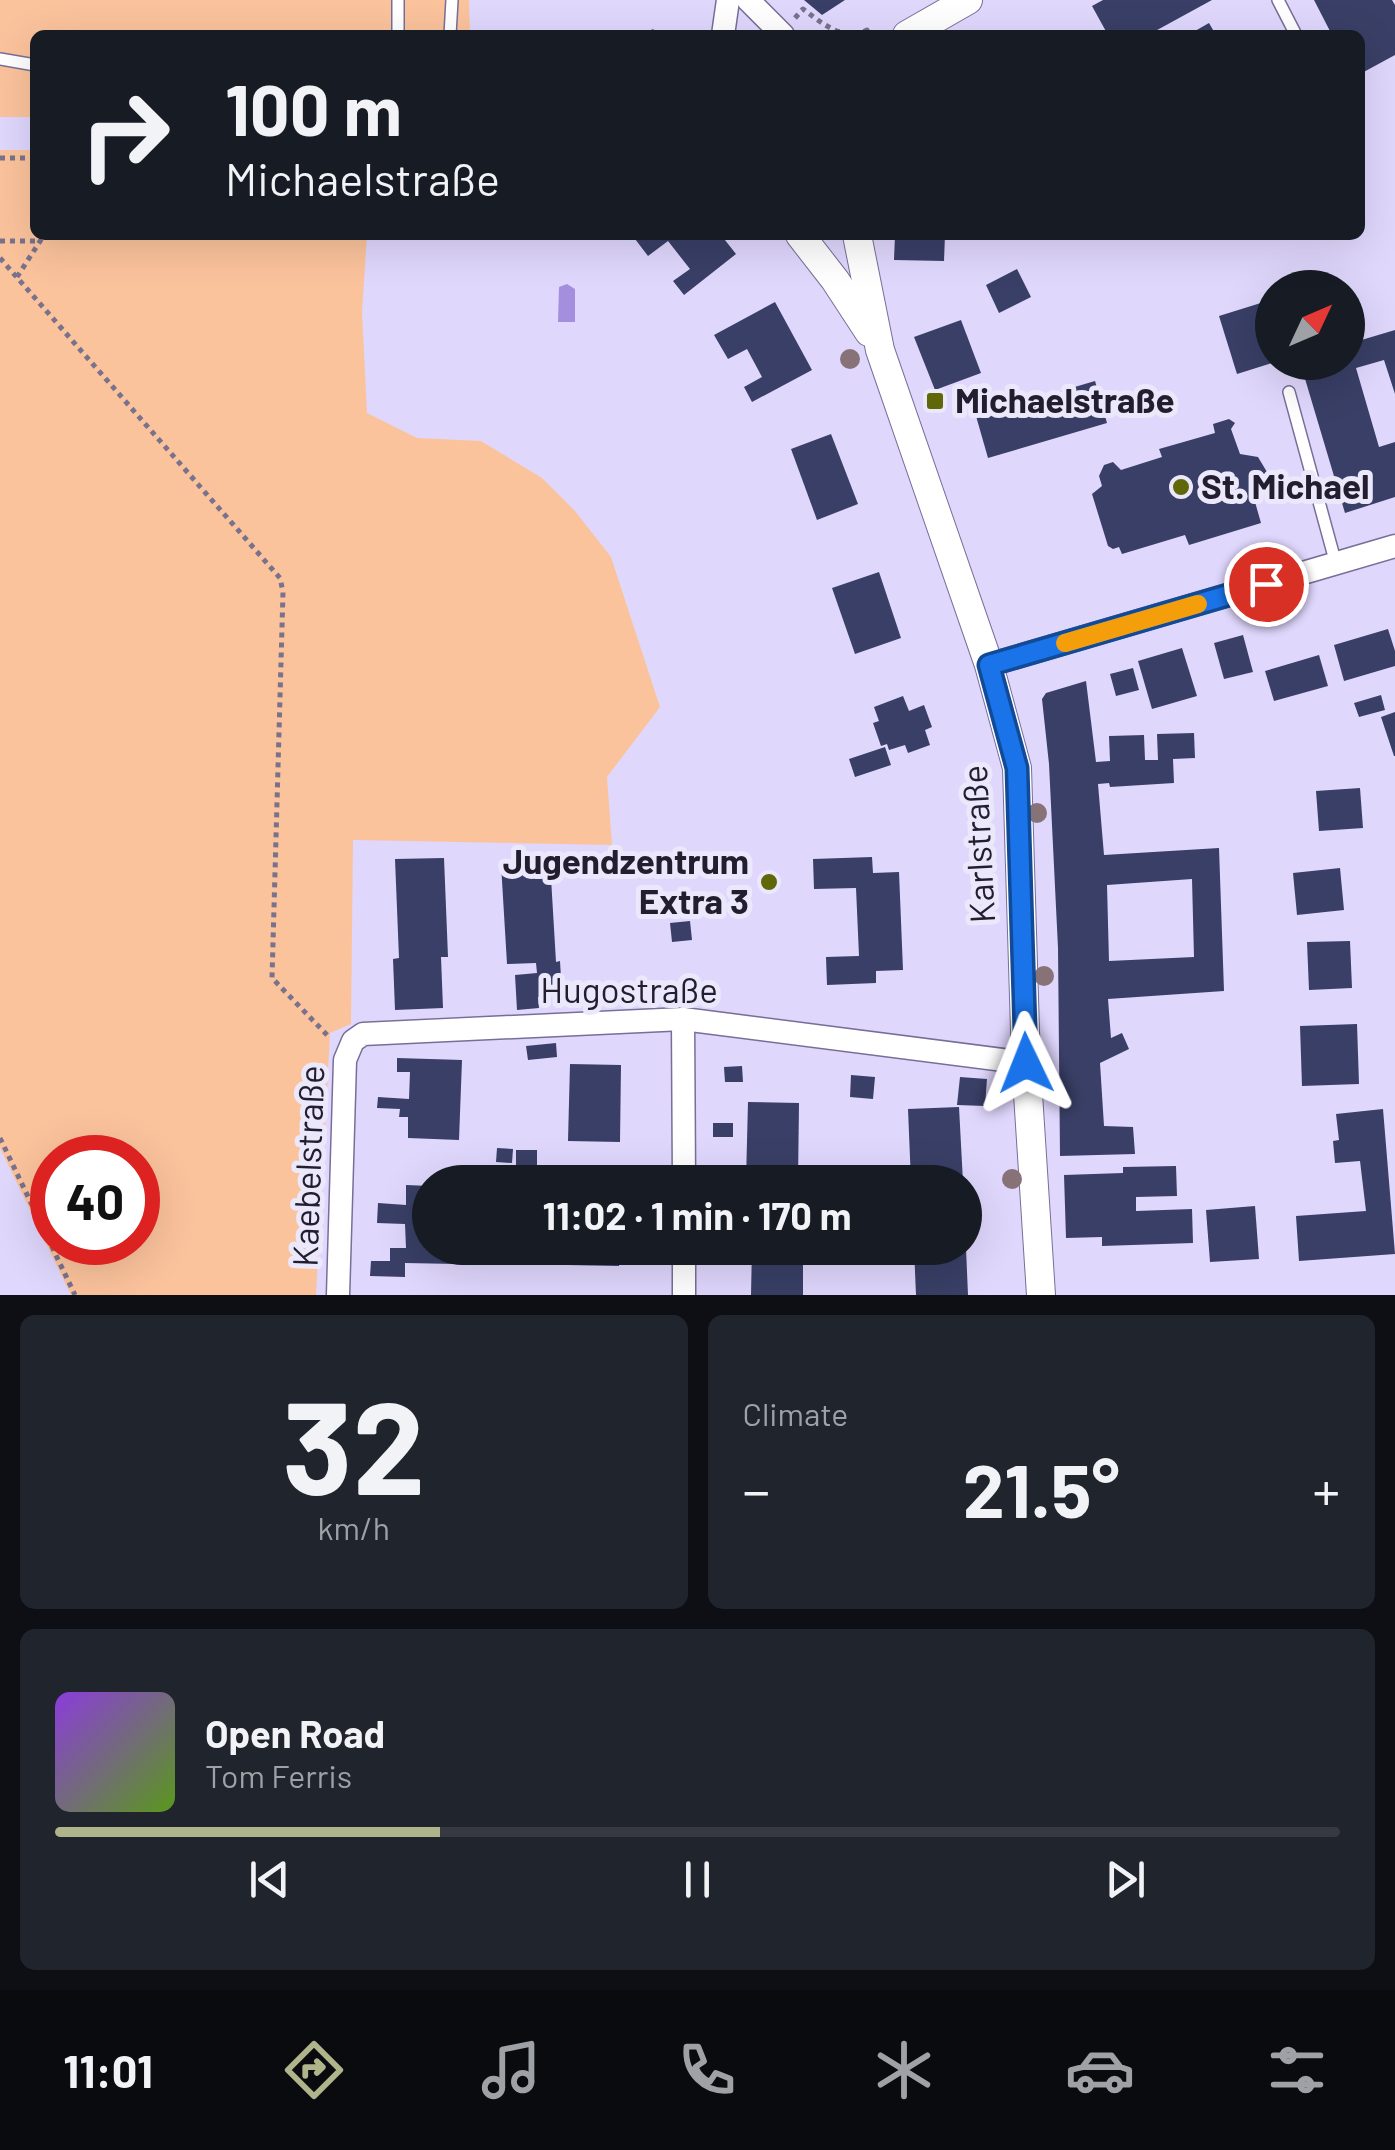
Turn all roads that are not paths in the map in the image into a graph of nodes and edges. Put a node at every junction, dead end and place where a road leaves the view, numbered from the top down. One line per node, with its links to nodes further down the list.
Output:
1 (398, 0): 7 (lane)
2 (452, 0): 8 (lane)
3 (728, 0): 9 (street)
4 (748, 0): 10 (street)
5 (968, 0): 11 (street)
6 (1278, 0): 12 (lane)
7 (398, 30)
8 (450, 30)
9 (724, 30)
10 (778, 30)
11 (915, 30)
12 (1293, 30)
13 (0, 59): 14 (lane)
14 (30, 64)
15 (804, 240): 17 (street, Karlstraße)
16 (859, 240): 17 (street, Karlstraße)
17 (880, 350): 21 (street, Karlstraße)
18 (1289, 392): 20 (lane)
19 (1395, 546): 20 (street)
20 (1336, 564): 21 (street)
21 (989, 665): 24 (street, Karlstraße)
22 (682, 1020): 23 (street, Hugostraße); 24 (street, Hugostraße); 25 (street)
23 (352, 1044): 27 (street, Kaebelstraße)
24 (1026, 1063): 29 (street, Karlstraße)
25 (684, 1165)
26 (684, 1265): 28 (street)
27 (338, 1295)
28 (684, 1295)
29 (1041, 1295)

